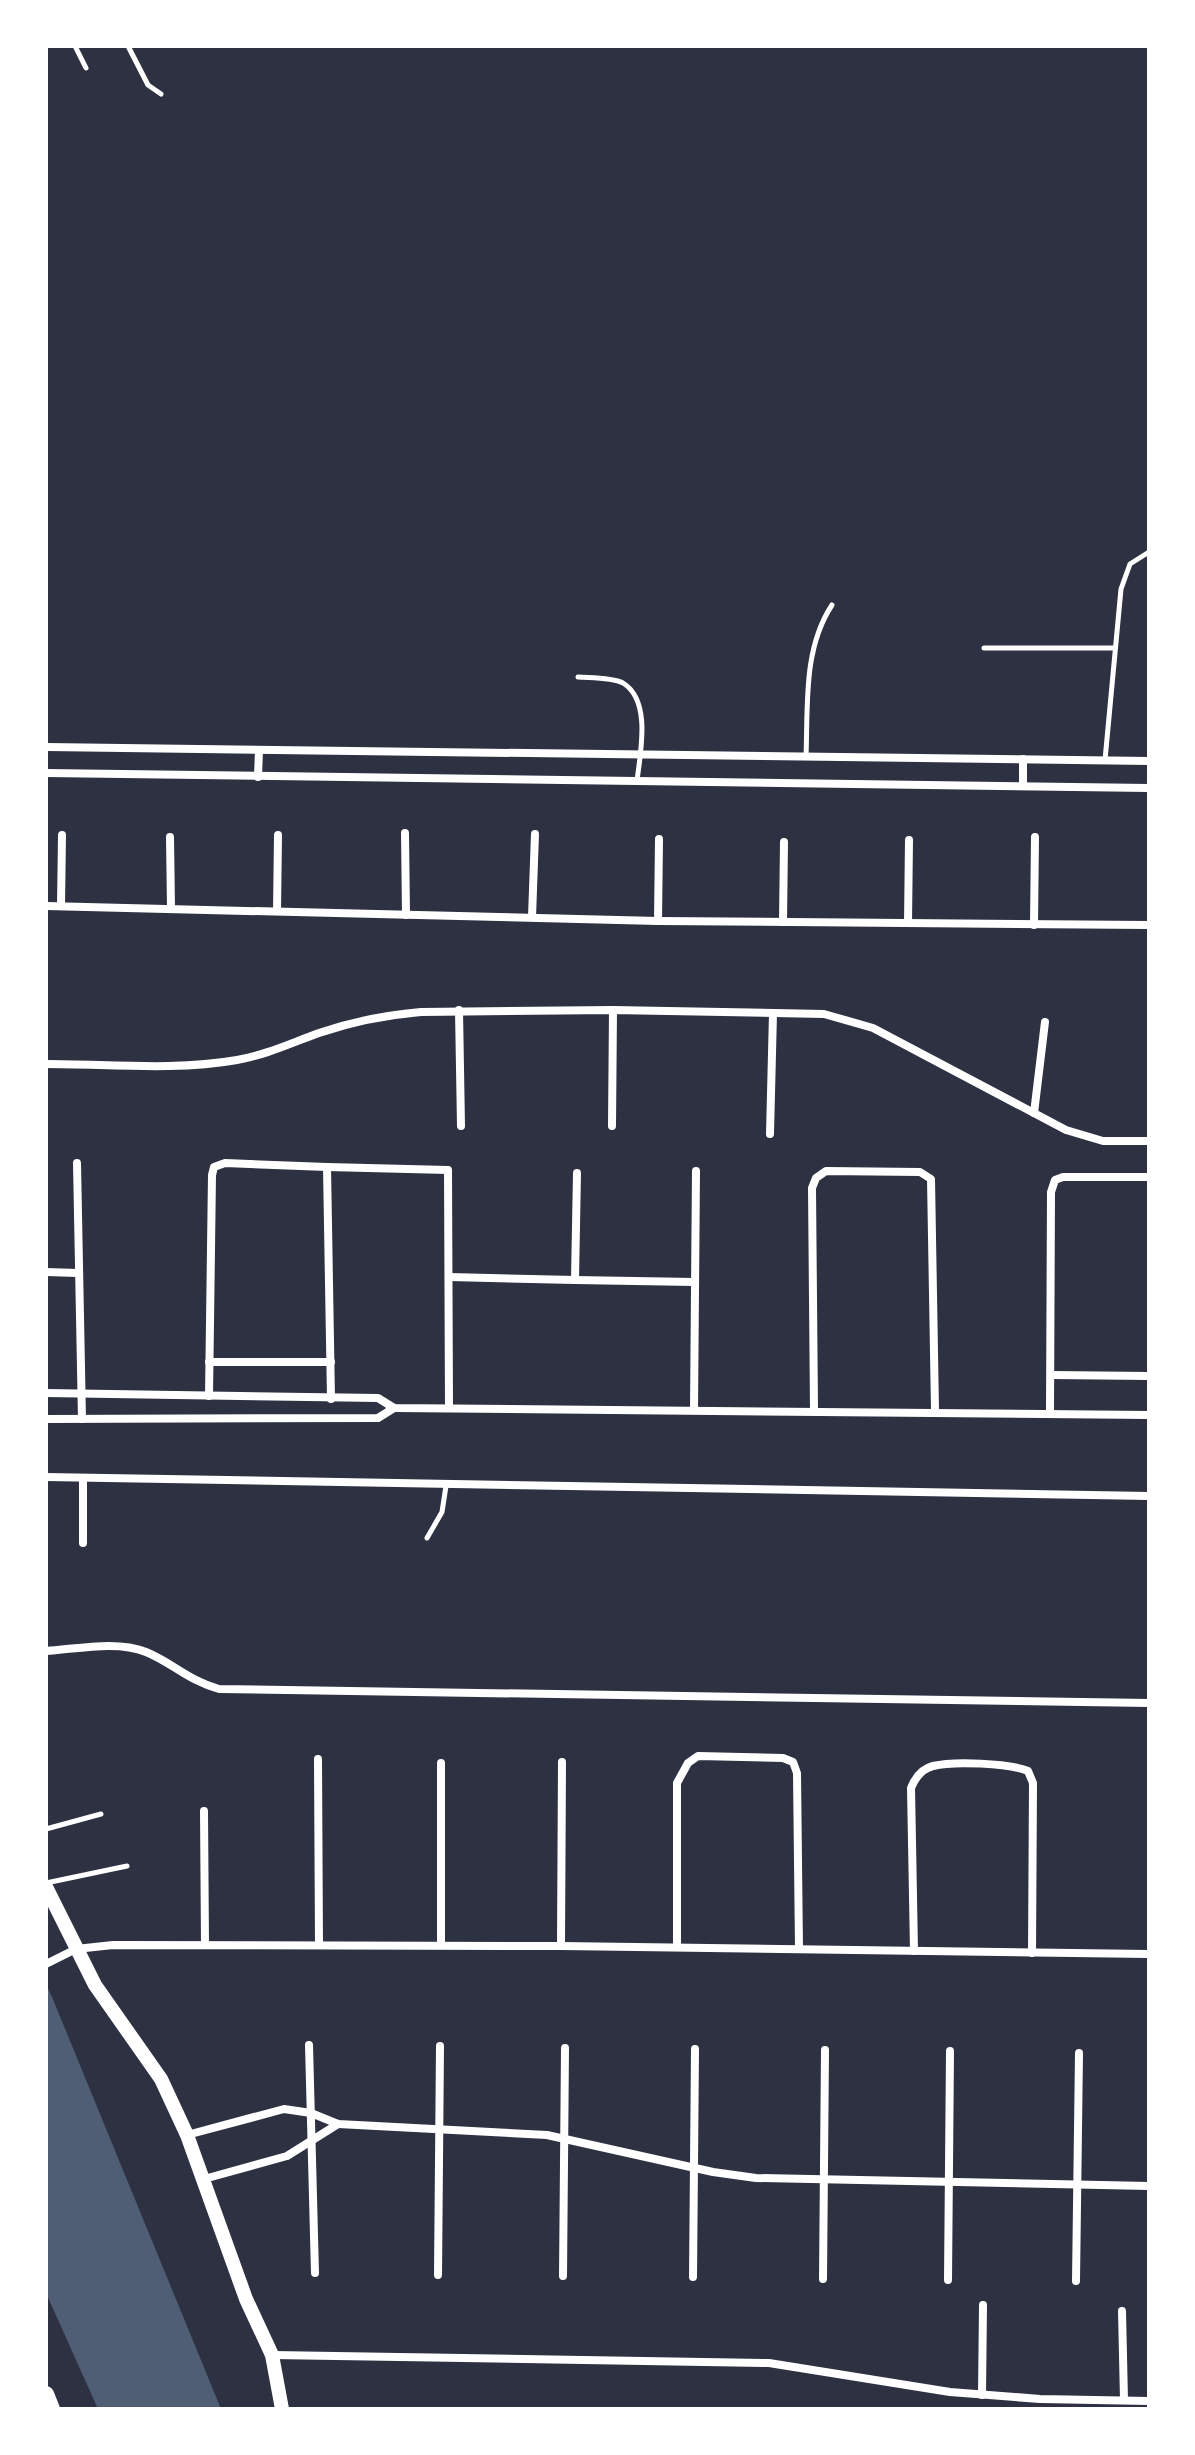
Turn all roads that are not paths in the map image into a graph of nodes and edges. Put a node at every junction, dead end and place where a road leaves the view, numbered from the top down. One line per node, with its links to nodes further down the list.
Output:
1 (75, 46): 3 (lane)
2 (128, 46): 4 (lane)
3 (86, 68)
4 (161, 94)
5 (1149, 552): 8 (lane)
6 (832, 605): 13 (lane)
7 (984, 648): 8 (lane)
8 (1114, 648): 15 (lane)
9 (578, 677): 12 (lane)
10 (46, 747): 11 (street)
11 (259, 750): 12 (street); 18 (street)
12 (640, 754): 13 (street); 19 (lane)
13 (806, 757): 14 (street)
14 (1023, 759): 15 (street); 20 (street)
15 (1105, 760): 16 (street)
16 (1149, 761)
17 (46, 773): 18 (street)
18 (258, 777): 19 (street)
19 (637, 781): 20 (street)
20 (1023, 786): 21 (street)
21 (1149, 788)
22 (405, 833): 35 (street)
23 (535, 834): 36 (street)
24 (62, 835): 32 (street)
25 (278, 835): 34 (street)
26 (170, 837): 33 (street)
27 (1035, 837): 40 (street)
28 (659, 839): 37 (street)
29 (909, 840): 39 (street)
30 (784, 842): 38 (street)
31 (46, 906): 32 (street)
32 (61, 906): 33 (street)
33 (171, 908): 34 (street)
34 (277, 911): 35 (street)
35 (406, 915): 36 (street)
36 (532, 917): 37 (street)
37 (658, 921): 38 (street)
38 (783, 922): 39 (street)
39 (908, 923): 40 (street)
40 (1034, 925): 41 (street)
41 (1149, 925)
42 (459, 1010): 43 (street); 46 (street); 48 (street)
43 (613, 1010): 44 (street); 49 (street)
44 (773, 1013): 47 (street); 50 (street)
45 (1045, 1022): 47 (street)
46 (46, 1064)
47 (1034, 1113): 51 (street)
48 (461, 1126)
49 (612, 1126)
50 (770, 1134)
51 (1149, 1141)
52 (77, 1163): 58 (street)
53 (327, 1167): 59 (street); 62 (street); 63 (street)
54 (696, 1171): 61 (street)
55 (577, 1173): 60 (street)
56 (1149, 1177): 64 (street)
57 (46, 1272): 58 (street)
58 (78, 1273): 67 (street)
59 (449, 1277): 60 (street); 71 (street)
60 (575, 1280): 61 (street)
61 (694, 1282): 73 (street)
62 (209, 1362): 63 (street); 68 (street)
63 (331, 1362): 69 (street)
64 (1051, 1375): 65 (street); 75 (street)
65 (1149, 1376)
66 (46, 1393): 67 (street)
67 (82, 1393): 68 (street); 78 (street)
68 (209, 1396): 69 (street)
69 (331, 1399): 70 (street)
70 (394, 1408): 71 (street); 78 (street)
71 (449, 1408): 73 (street)
72 (814, 1409): 73 (street); 74 (street); 74 (street)
73 (694, 1410)
74 (935, 1410): 75 (street)
75 (1050, 1412): 76 (street)
76 (1149, 1415)
77 (46, 1419): 78 (street)
78 (82, 1419)
79 (46, 1477): 80 (street)
80 (83, 1478): 81 (street); 84 (street)
81 (446, 1486): 82 (street); 83 (lane)
82 (1149, 1496)
83 (427, 1538)
84 (83, 1543)
85 (46, 1651): 86 (street)
86 (1149, 1703)
87 (318, 1759): 96 (street)
88 (562, 1762): 98 (street)
89 (441, 1763): 97 (street)
90 (204, 1811): 95 (street)
91 (101, 1814): 92 (lane)
92 (46, 1829)
93 (127, 1866): 94 (lane)
94 (46, 1885): 100 (street)
95 (205, 1945): 96 (street); 100 (street)
96 (319, 1945): 97 (street)
97 (441, 1945): 98 (street)
98 (561, 1946): 99 (street)
99 (677, 1947): 101 (street); 101 (street)
100 (76, 1949): 105 (street); 116 (street)
101 (799, 1949): 102 (street)
102 (914, 1951): 103 (street); 103 (street)
103 (1032, 1953): 104 (street)
104 (1149, 1954)
105 (49, 1963)
106 (309, 2045): 113 (street)
107 (440, 2046): 115 (street)
108 (565, 2048): 117 (street)
109 (695, 2049): 119 (street)
110 (825, 2050): 121 (street)
111 (950, 2051): 122 (street)
112 (1079, 2053): 123 (street)
113 (311, 2113): 114 (street); 116 (street); 118 (street)
114 (338, 2124): 115 (street); 118 (street)
115 (439, 2129): 117 (street); 126 (street)
116 (187, 2135): 120 (street)
117 (564, 2137): 119 (street); 127 (street)
118 (312, 2144): 120 (street); 125 (street)
119 (694, 2168): 121 (street); 128 (street)
120 (204, 2179): 134 (street)
121 (823, 2181): 122 (street); 129 (street)
122 (949, 2183): 123 (street); 130 (street)
123 (1077, 2185): 124 (street); 131 (street)
124 (1149, 2186)
125 (315, 2273)
126 (438, 2275)
127 (563, 2276)
128 (693, 2277)
129 (823, 2279)
130 (948, 2280)
131 (1076, 2281)
132 (983, 2305): 136 (street)
133 (1122, 2311): 137 (street)
134 (272, 2355): 136 (street); 140 (street)
135 (46, 2394): 139 (main road)
136 (982, 2395): 137 (street)
137 (1124, 2400): 138 (street)
138 (1149, 2401)
139 (52, 2409)
140 (282, 2409)

